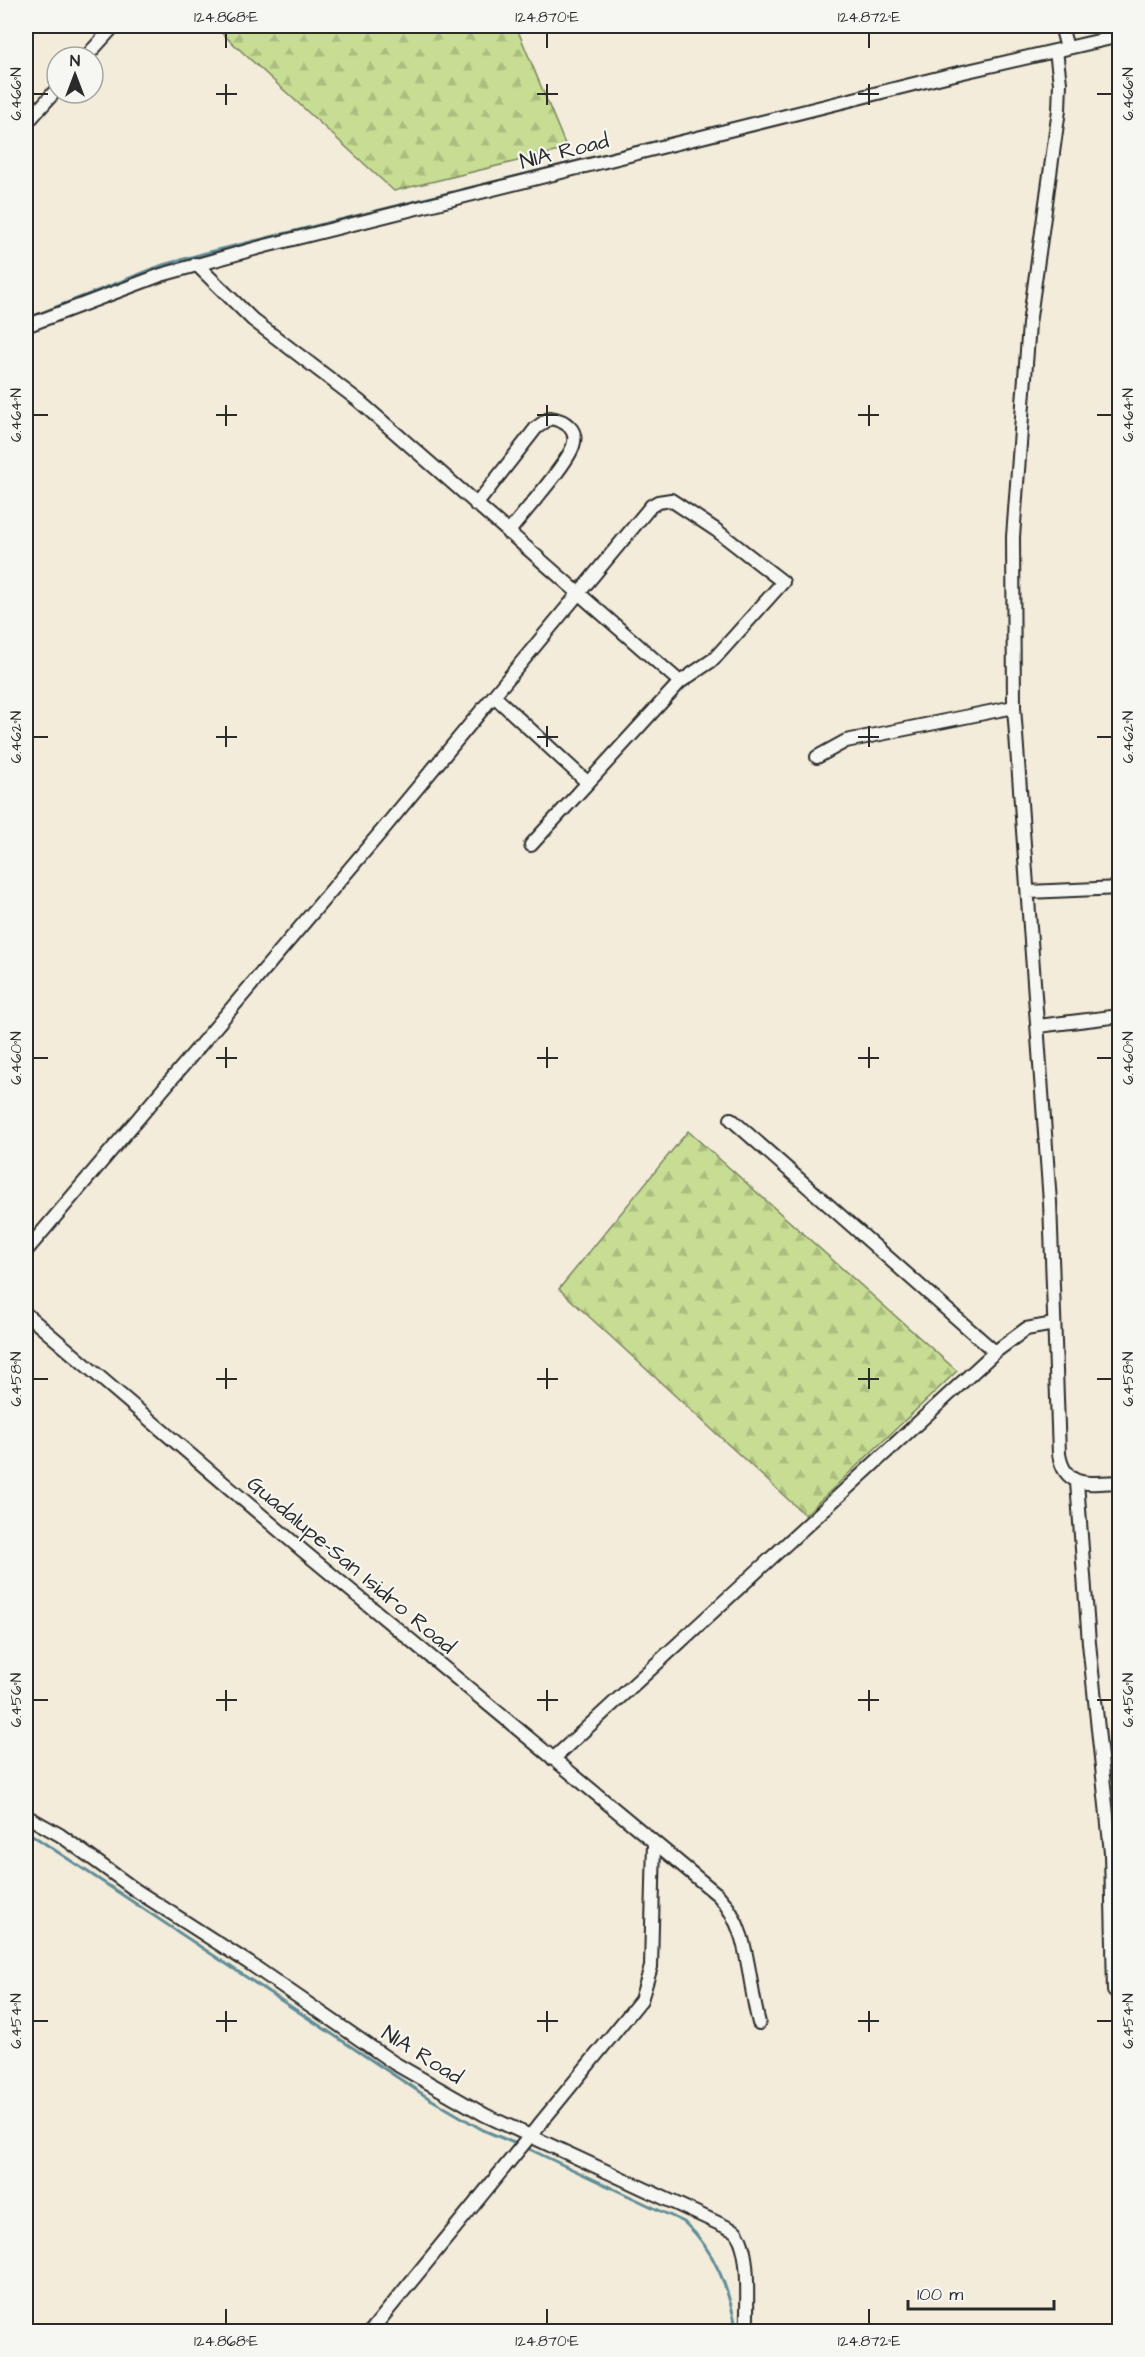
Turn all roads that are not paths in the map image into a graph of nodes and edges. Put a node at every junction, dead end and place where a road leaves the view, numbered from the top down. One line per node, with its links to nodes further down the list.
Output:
1 (114, 26): 4 (street)
2 (1060, 26): 5 (street)
3 (1119, 36): 5 (street, NIA Road)
4 (97, 45)
5 (1061, 50): 8 (street, NIA Road); 15 (street)
6 (45, 103): 7 (street)
7 (26, 124)
8 (196, 264): 9 (street, NIA Road); 10 (street)
9 (26, 326)
10 (476, 505): 11 (street); 11 (street)
11 (508, 532): 12 (street)
12 (579, 594): 13 (street); 13 (street); 14 (street)
13 (680, 682): 17 (street)
14 (494, 696): 17 (street); 24 (street)
15 (1014, 707): 16 (street); 20 (street)
16 (817, 757)
17 (588, 783): 18 (street)
18 (531, 845)
19 (1119, 888): 20 (street)
20 (1028, 892): 22 (street)
21 (1119, 1016): 22 (street)
22 (1038, 1026): 26 (street)
23 (731, 1119): 27 (street)
24 (26, 1251)
25 (26, 1314): 30 (street, Guadalupe-San Isidro Road)
26 (1054, 1324): 27 (street); 28 (street)
27 (995, 1352): 30 (street)
28 (1077, 1482): 29 (street); 33 (street)
29 (1119, 1482)
30 (553, 1759): 32 (street, Guadalupe-San Isidro Road)
31 (26, 1816): 36 (street, NIA Road)
32 (654, 1842): 35 (street, Guadalupe-San Isidro Road); 36 (street)
33 (1115, 1853): 34 (street)
34 (1114, 1991)
35 (759, 2023)
36 (531, 2135): 37 (street); 38 (street, NIA Road)
37 (370, 2331)
38 (747, 2331)

